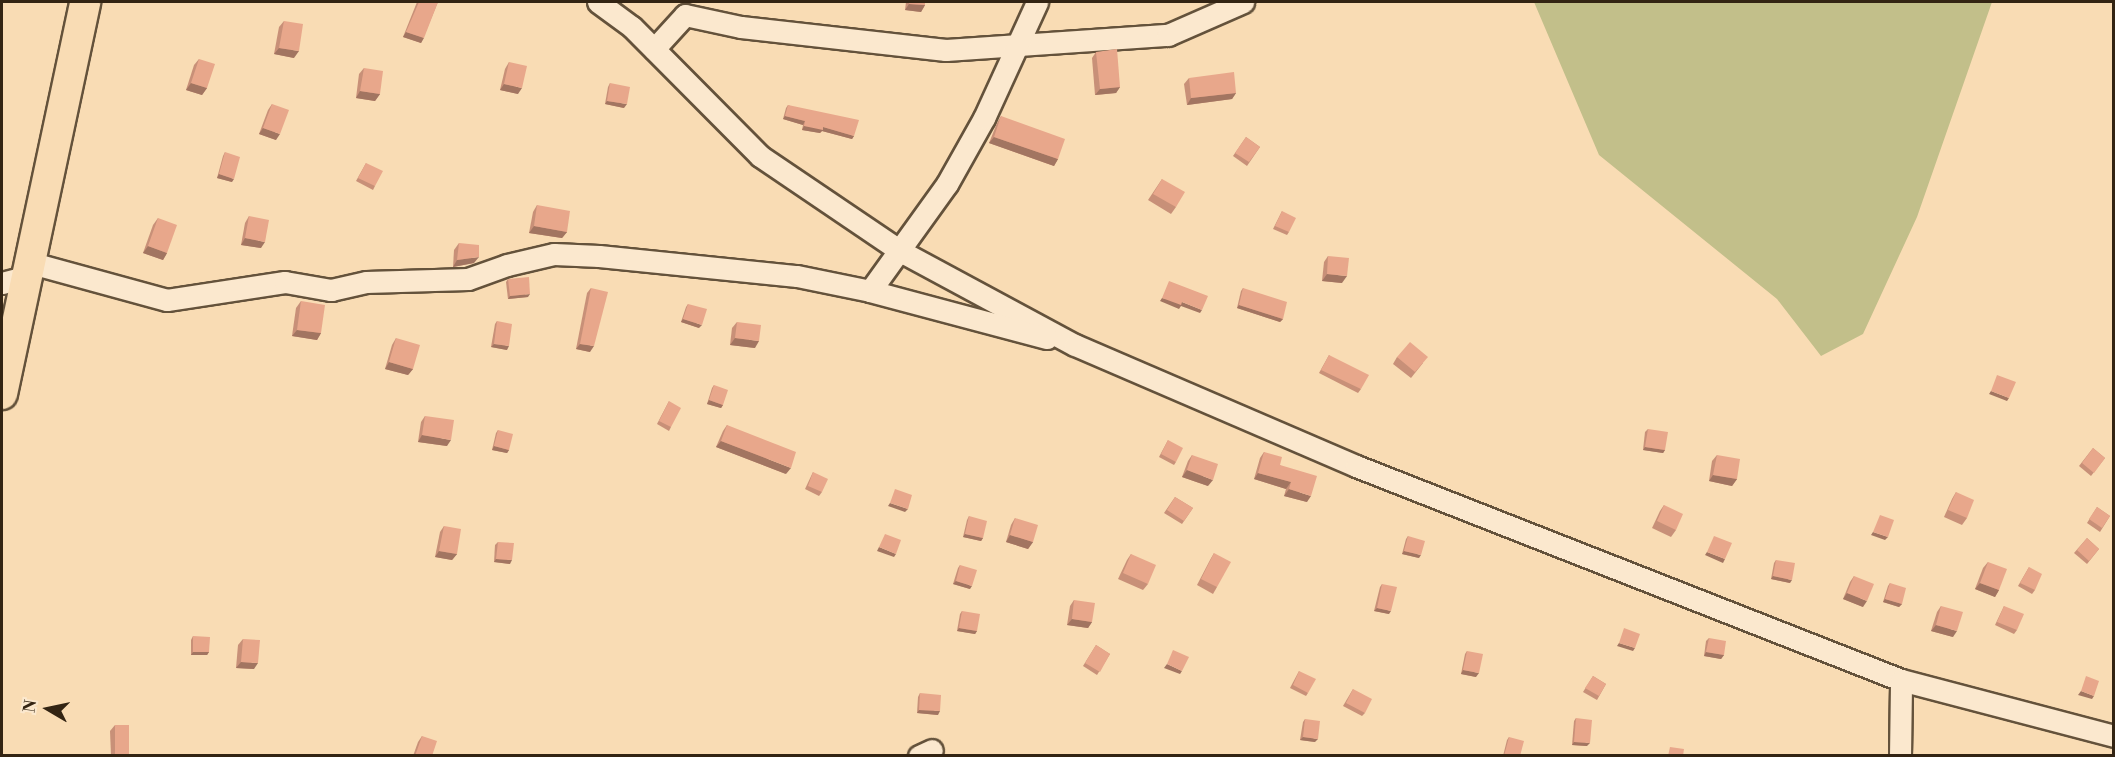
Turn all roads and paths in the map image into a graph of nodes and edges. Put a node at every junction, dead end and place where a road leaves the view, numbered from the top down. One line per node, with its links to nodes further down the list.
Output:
1 (85, 2): 8 (highway)
2 (598, 2): 6 (street)
3 (1037, 2): 5 (street)
4 (1243, 2): 5 (street)
5 (1016, 45): 6 (street); 7 (street)
6 (654, 49): 7 (street)
7 (902, 252): 9 (street); 10 (street)
8 (18, 274): 9 (street); 11 (highway)
9 (870, 291): 10 (street)
10 (1075, 345): 12 (street)
11 (2, 394)
12 (1901, 680): 13 (street); 14 (street)
13 (2114, 736)
14 (1900, 756)

